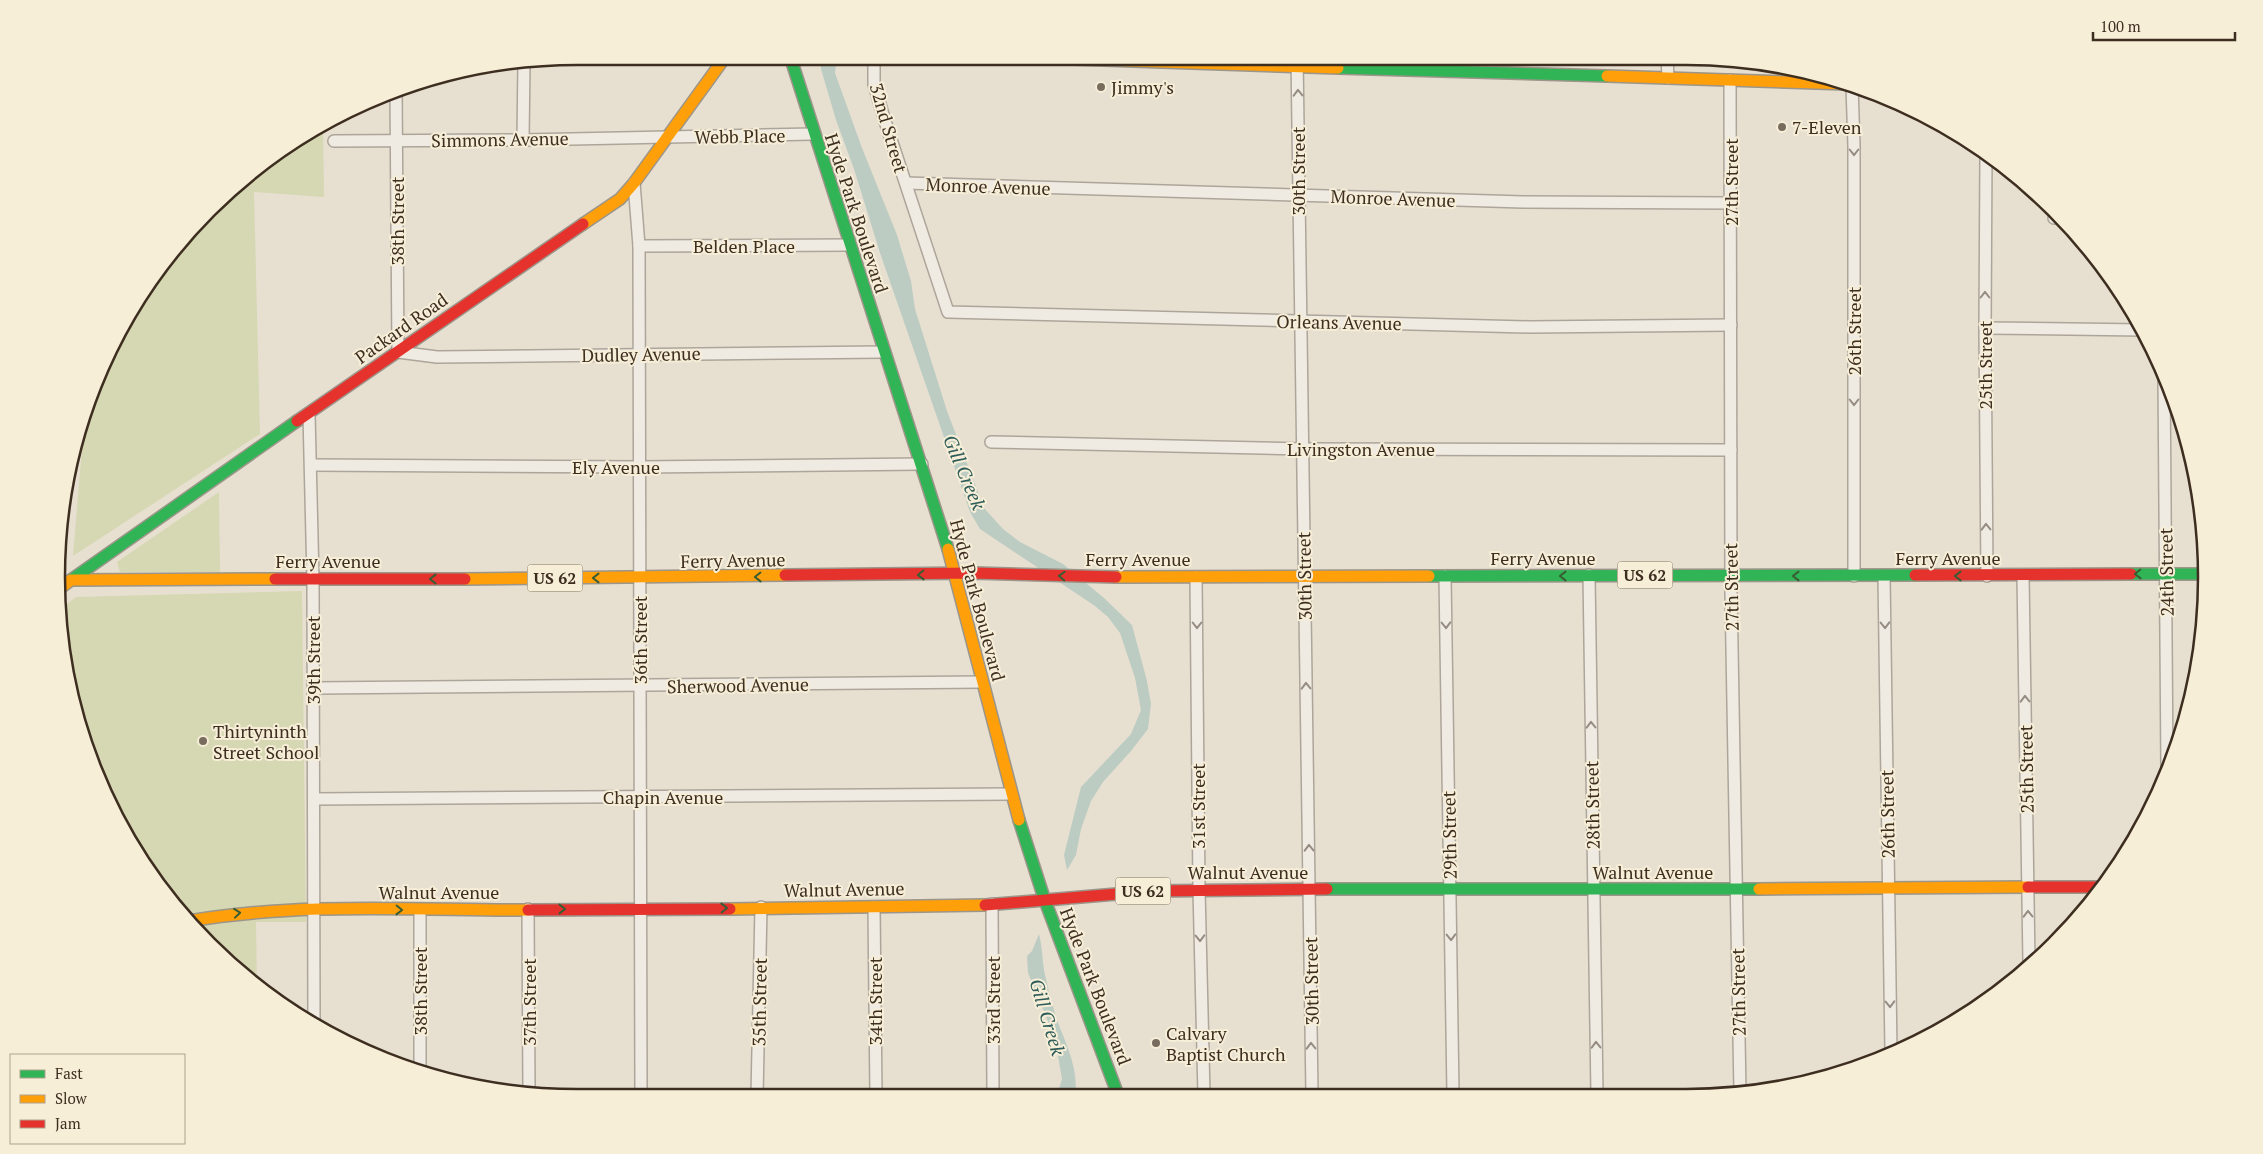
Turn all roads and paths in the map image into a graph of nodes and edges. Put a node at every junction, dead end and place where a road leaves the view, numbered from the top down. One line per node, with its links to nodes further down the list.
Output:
1 (720, 65): 14 (main road, Packard Road)
2 (793, 65): 13 (main road, Hyde Park Boulevard)
3 (874, 65): 20 (street, 32nd Street)
4 (1297, 65): 21 (street, 30th Street, one-way to 4)
5 (1384, 65): 8 (main road)
6 (1667, 65): 8 (street)
7 (524, 68): 17 (street)
8 (1668, 78): 9 (main road)
9 (1730, 80): 10 (main road); 22 (street, 27th Street)
10 (1823, 83)
11 (1852, 92): 48 (street, 26th Street, one-way to 48)
12 (396, 98): 16 (street, 38th Street)
13 (813, 134): 14 (street, Webb Place); 24 (main road, Hyde Park Boulevard)
14 (667, 138): 17 (street, Simmons Avenue); 19 (main road, Packard Road)
15 (334, 140): 16 (street, Simmons Avenue)
16 (396, 140): 17 (street, Simmons Avenue); 30 (street, 38th Street)
17 (523, 140)
18 (1986, 162): 28 (street, 25th Street, one-way to 18)
19 (634, 183): 23 (street, 36th Street); 30 (main road, Packard Road)
20 (906, 183): 21 (street, Monroe Avenue); 25 (street, 32nd Street)
21 (1298, 194): 22 (street, Monroe Avenue); 26 (street, 30th Street)
22 (1730, 203): 27 (street, 27th Street)
23 (638, 246): 24 (street, Belden Place); 32 (street, 36th Street)
24 (850, 246): 31 (main road, Hyde Park Boulevard)
25 (948, 312): 26 (street, Orleans Avenue)
26 (1300, 322): 27 (street, Orleans Avenue); 36 (street, 30th Street)
27 (1731, 326): 37 (street, 27th Street)
28 (1985, 328): 29 (street); 50 (street, 25th Street, one-way to 28)
29 (2134, 330)
30 (398, 352): 32 (street, Dudley Avenue); 34 (main road, Packard Road)
31 (884, 352): 32 (street, Dudley Avenue); 39 (main road, Hyde Park Boulevard)
32 (638, 354): 40 (street, 36th Street)
33 (2164, 394): 42 (street, 24th Street)
34 (309, 414): 38 (street, 39th Street); 55 (main road, Packard Road)
35 (991, 442): 36 (street, Livingston Avenue)
36 (1303, 449): 37 (street, Livingston Avenue); 52 (street, 30th Street)
37 (1731, 450): 47 (street, 27th Street)
38 (311, 464): 40 (street, Ely Avenue); 54 (street, 39th Street)
39 (922, 464): 40 (street, Ely Avenue); 41 (main road, Hyde Park Boulevard)
40 (639, 467): 53 (street, 36th Street)
41 (956, 574): 44 (main road, Ferry Avenue / US 62, one-way to 41); 53 (main road, Ferry Avenue / US 62, one-way to 53); 57 (main road, Hyde Park Boulevard)
42 (2166, 574): 43 (main road, Ferry Avenue / US 62); 51 (main road, Ferry Avenue / US 62, one-way to 51); 60 (street, 24th Street)
43 (2198, 574)
44 (1196, 576): 52 (main road, Ferry Avenue / US 62); 68 (street, 31st Street, one-way to 68)
45 (1445, 576): 46 (main road, Ferry Avenue / US 62, one-way to 45); 52 (main road, Ferry Avenue / US 62); 70 (street, 29th Street, one-way to 70)
46 (1589, 576): 47 (main road, Ferry Avenue / US 62); 71 (street, 28th Street, one-way to 46)
47 (1731, 576): 48 (main road, Ferry Avenue / US 62, one-way to 47); 67 (street, 27th Street)
48 (1854, 576): 49 (main road, Ferry Avenue / US 62)
49 (1884, 576): 50 (main road, Ferry Avenue / US 62, one-way to 49); 64 (street, 26th Street, one-way to 64)
50 (1987, 576): 51 (main road, Ferry Avenue / US 62)
51 (2023, 576): 65 (street, 25th Street, one-way to 51)
52 (1305, 577): 69 (street, 30th Street, one-way to 52)
53 (640, 578): 54 (main road, Ferry Avenue / US 62, one-way to 54); 58 (street, 36th Street)
54 (313, 579): 55 (main road, Ferry Avenue / US 62); 59 (street, 39th Street)
55 (71, 580): 56 (main road, Packard Road)
56 (65, 584)
57 (982, 682): 58 (street, Sherwood Avenue); 61 (main road, Hyde Park Boulevard)
58 (640, 686): 59 (street, Sherwood Avenue); 62 (street, 36th Street)
59 (314, 688): 63 (street, 39th Street)
60 (2167, 753)
61 (1011, 794): 62 (street, Chapin Avenue); 72 (main road, Hyde Park Boulevard)
62 (641, 797): 63 (street, Chapin Avenue); 78 (street, 36th Street)
63 (314, 799): 76 (street, 39th Street)
64 (1888, 887): 65 (main road, Walnut Avenue / US 62); 67 (main road, Walnut Avenue / US 62); 83 (street, 26th Street, one-way to 83)
65 (2027, 887): 66 (main road, Walnut Avenue / US 62); 81 (street, 25th Street, one-way to 65)
66 (2093, 887)
67 (1736, 888): 71 (main road, Walnut Avenue / US 62); 85 (street, 27th Street)
68 (1199, 889): 69 (main road, Walnut Avenue / US 62); 72 (main road, Walnut Avenue / US 62); 92 (street, 31st Street, one-way to 92)
69 (1310, 889): 70 (main road, Walnut Avenue / US 62); 93 (street, 30th Street, one-way to 69)
70 (1450, 889): 71 (main road, Walnut Avenue / US 62); 94 (street, 29th Street, one-way to 94)
71 (1594, 890): 95 (street, 28th Street, one-way to 71)
72 (1044, 898): 73 (main road, Walnut Avenue / US 62); 91 (main road, Hyde Park Boulevard)
73 (992, 904): 74 (main road, Walnut Avenue / US 62); 90 (street, 33rd Street)
74 (874, 907): 75 (main road, Walnut Avenue / US 62); 89 (street, 34th Street)
75 (760, 908): 78 (main road, Walnut Avenue / US 62, one-way to 75); 88 (street, 35th Street)
76 (314, 909): 79 (main road, Walnut Avenue / US 62, one-way to 79); 80 (main road, Walnut Avenue / US 62, one-way to 76); 82 (street, 39th Street)
77 (528, 909): 78 (main road, Walnut Avenue / US 62, one-way to 78); 79 (main road, Walnut Avenue / US 62); 86 (street, 37th Street)
78 (641, 909): 87 (street, 36th Street)
79 (420, 910): 84 (street, 38th Street)
80 (197, 920)
81 (2029, 957)
82 (314, 1016)
83 (1891, 1046)
84 (420, 1064)
85 (1740, 1086)
86 (529, 1087)
87 (641, 1089)
88 (758, 1089)
89 (876, 1089)
90 (993, 1089)
91 (1116, 1089)
92 (1204, 1089)
93 (1312, 1089)
94 (1453, 1089)
95 (1597, 1089)

